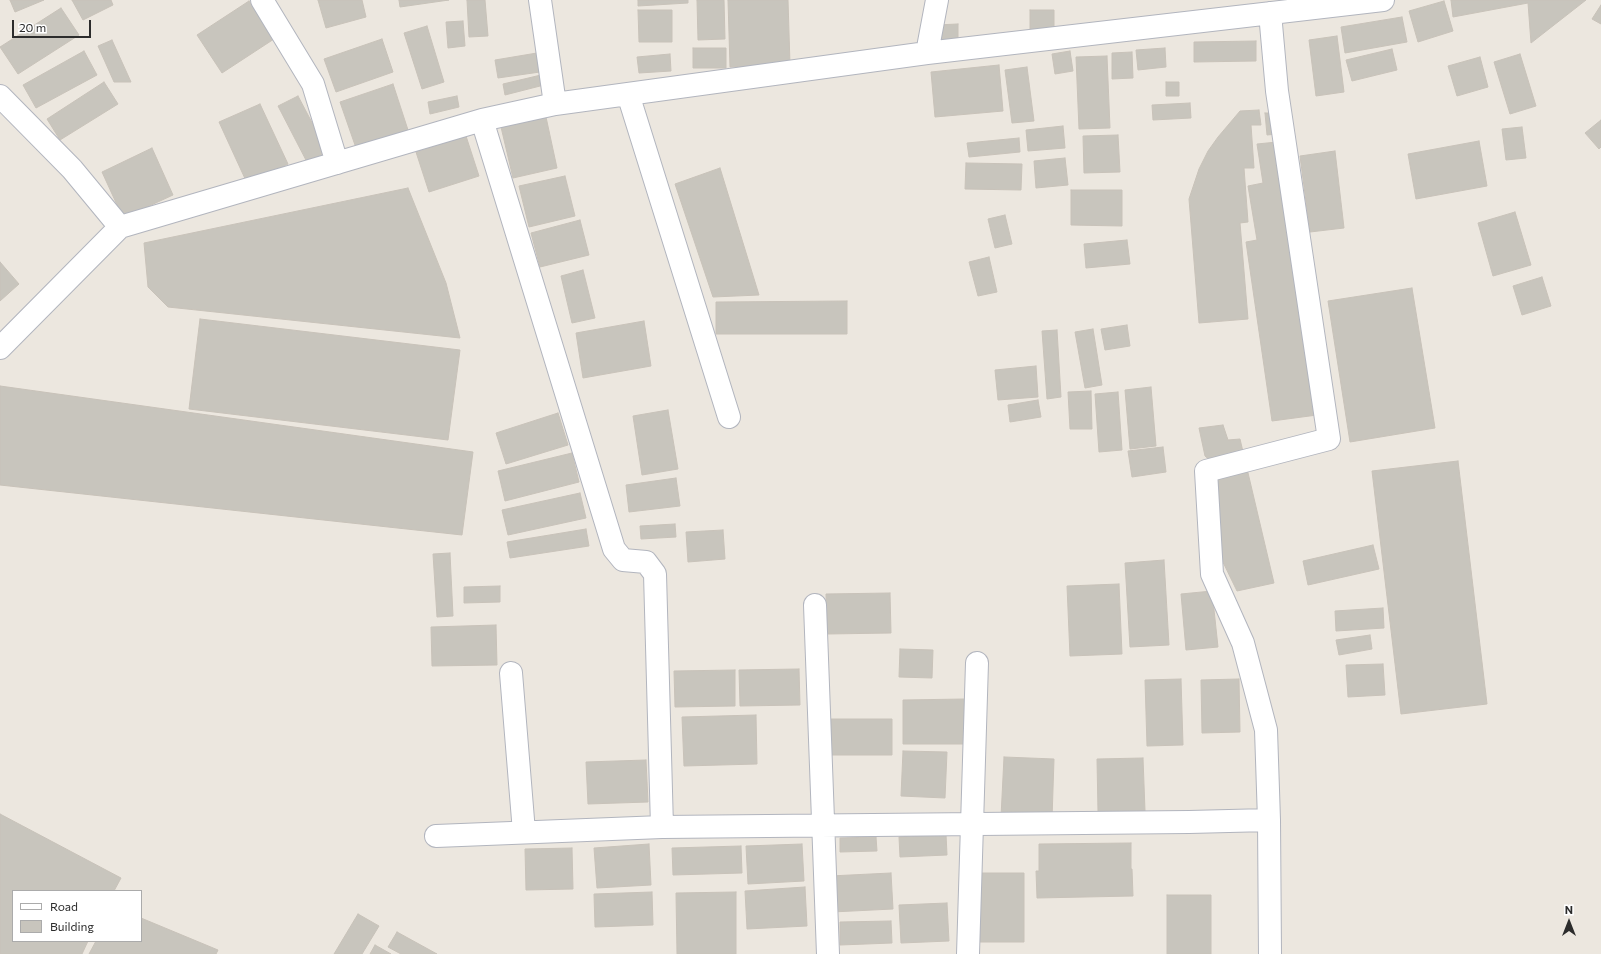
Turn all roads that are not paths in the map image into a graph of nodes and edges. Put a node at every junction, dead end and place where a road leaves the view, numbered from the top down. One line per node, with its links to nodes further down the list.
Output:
1 (262, 0): 11 (street)
2 (540, 0): 9 (street)
3 (937, 0): 6 (street)
4 (1383, 0): 5 (street)
5 (1270, 13): 6 (street); 18 (street)
6 (927, 53): 7 (street)
7 (628, 94): 9 (street); 14 (street)
8 (0, 96): 12 (street)
9 (555, 104): 10 (street)
10 (482, 120): 11 (street); 21 (street)
11 (337, 163): 12 (street)
12 (120, 227): 13 (street)
13 (0, 348)
14 (729, 417)
15 (815, 605): 20 (street)
16 (977, 663): 19 (street)
17 (511, 673): 22 (street)
18 (1269, 820): 19 (street); 26 (street)
19 (973, 824): 20 (street); 25 (street)
20 (824, 825): 21 (street); 24 (street)
21 (662, 827): 22 (street)
22 (524, 832): 23 (street)
23 (436, 836)
24 (828, 954)
25 (968, 954)
26 (1270, 954)

